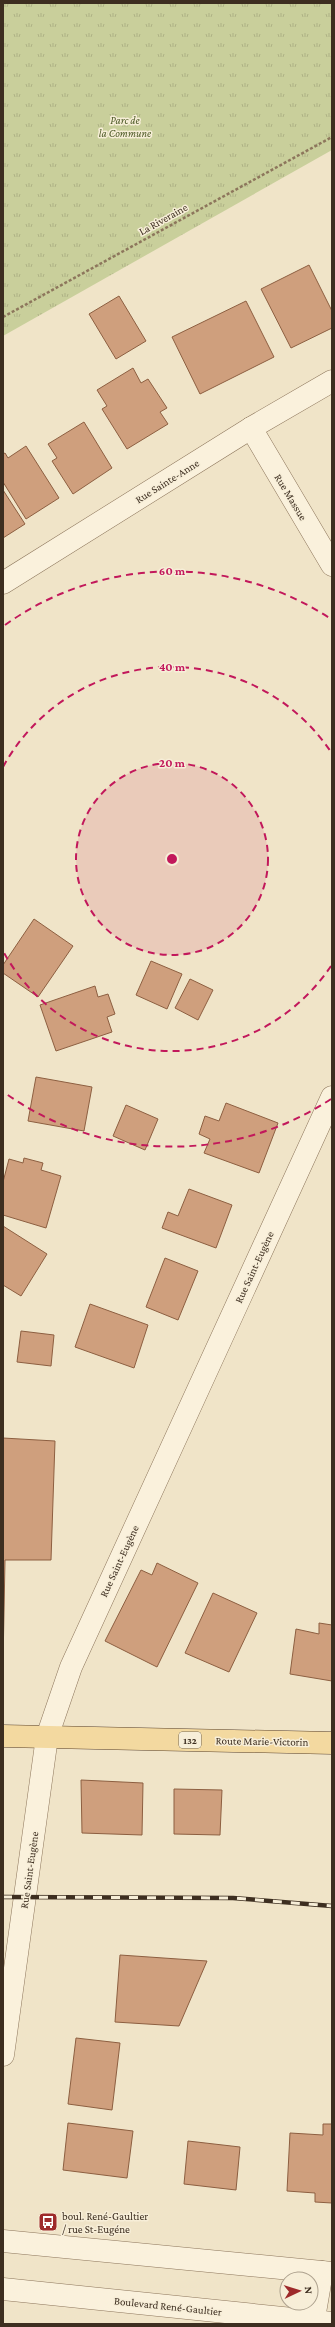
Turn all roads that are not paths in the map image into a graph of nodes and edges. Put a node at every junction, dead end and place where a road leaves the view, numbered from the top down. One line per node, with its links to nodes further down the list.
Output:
1 (332, 381): 2 (street, Rue Sainte-Anne)
2 (251, 428): 3 (street, Rue Massue); 4 (street, Rue Sainte-Anne)
3 (332, 565)
4 (3, 583)
5 (332, 1097): 7 (street, Rue Saint-Eugène)
6 (3, 1736): 7 (main road, 132)
7 (47, 1737): 8 (main road, Route Marie-Victorin / 132); 9 (street, Rue Saint-Eugène)
8 (332, 1743)
9 (3, 2055)
10 (3, 2241): 11 (street)
11 (327, 2272): 13 (street)
12 (3, 2289): 13 (street, Boulevard René-Gaultier)
13 (320, 2323)

